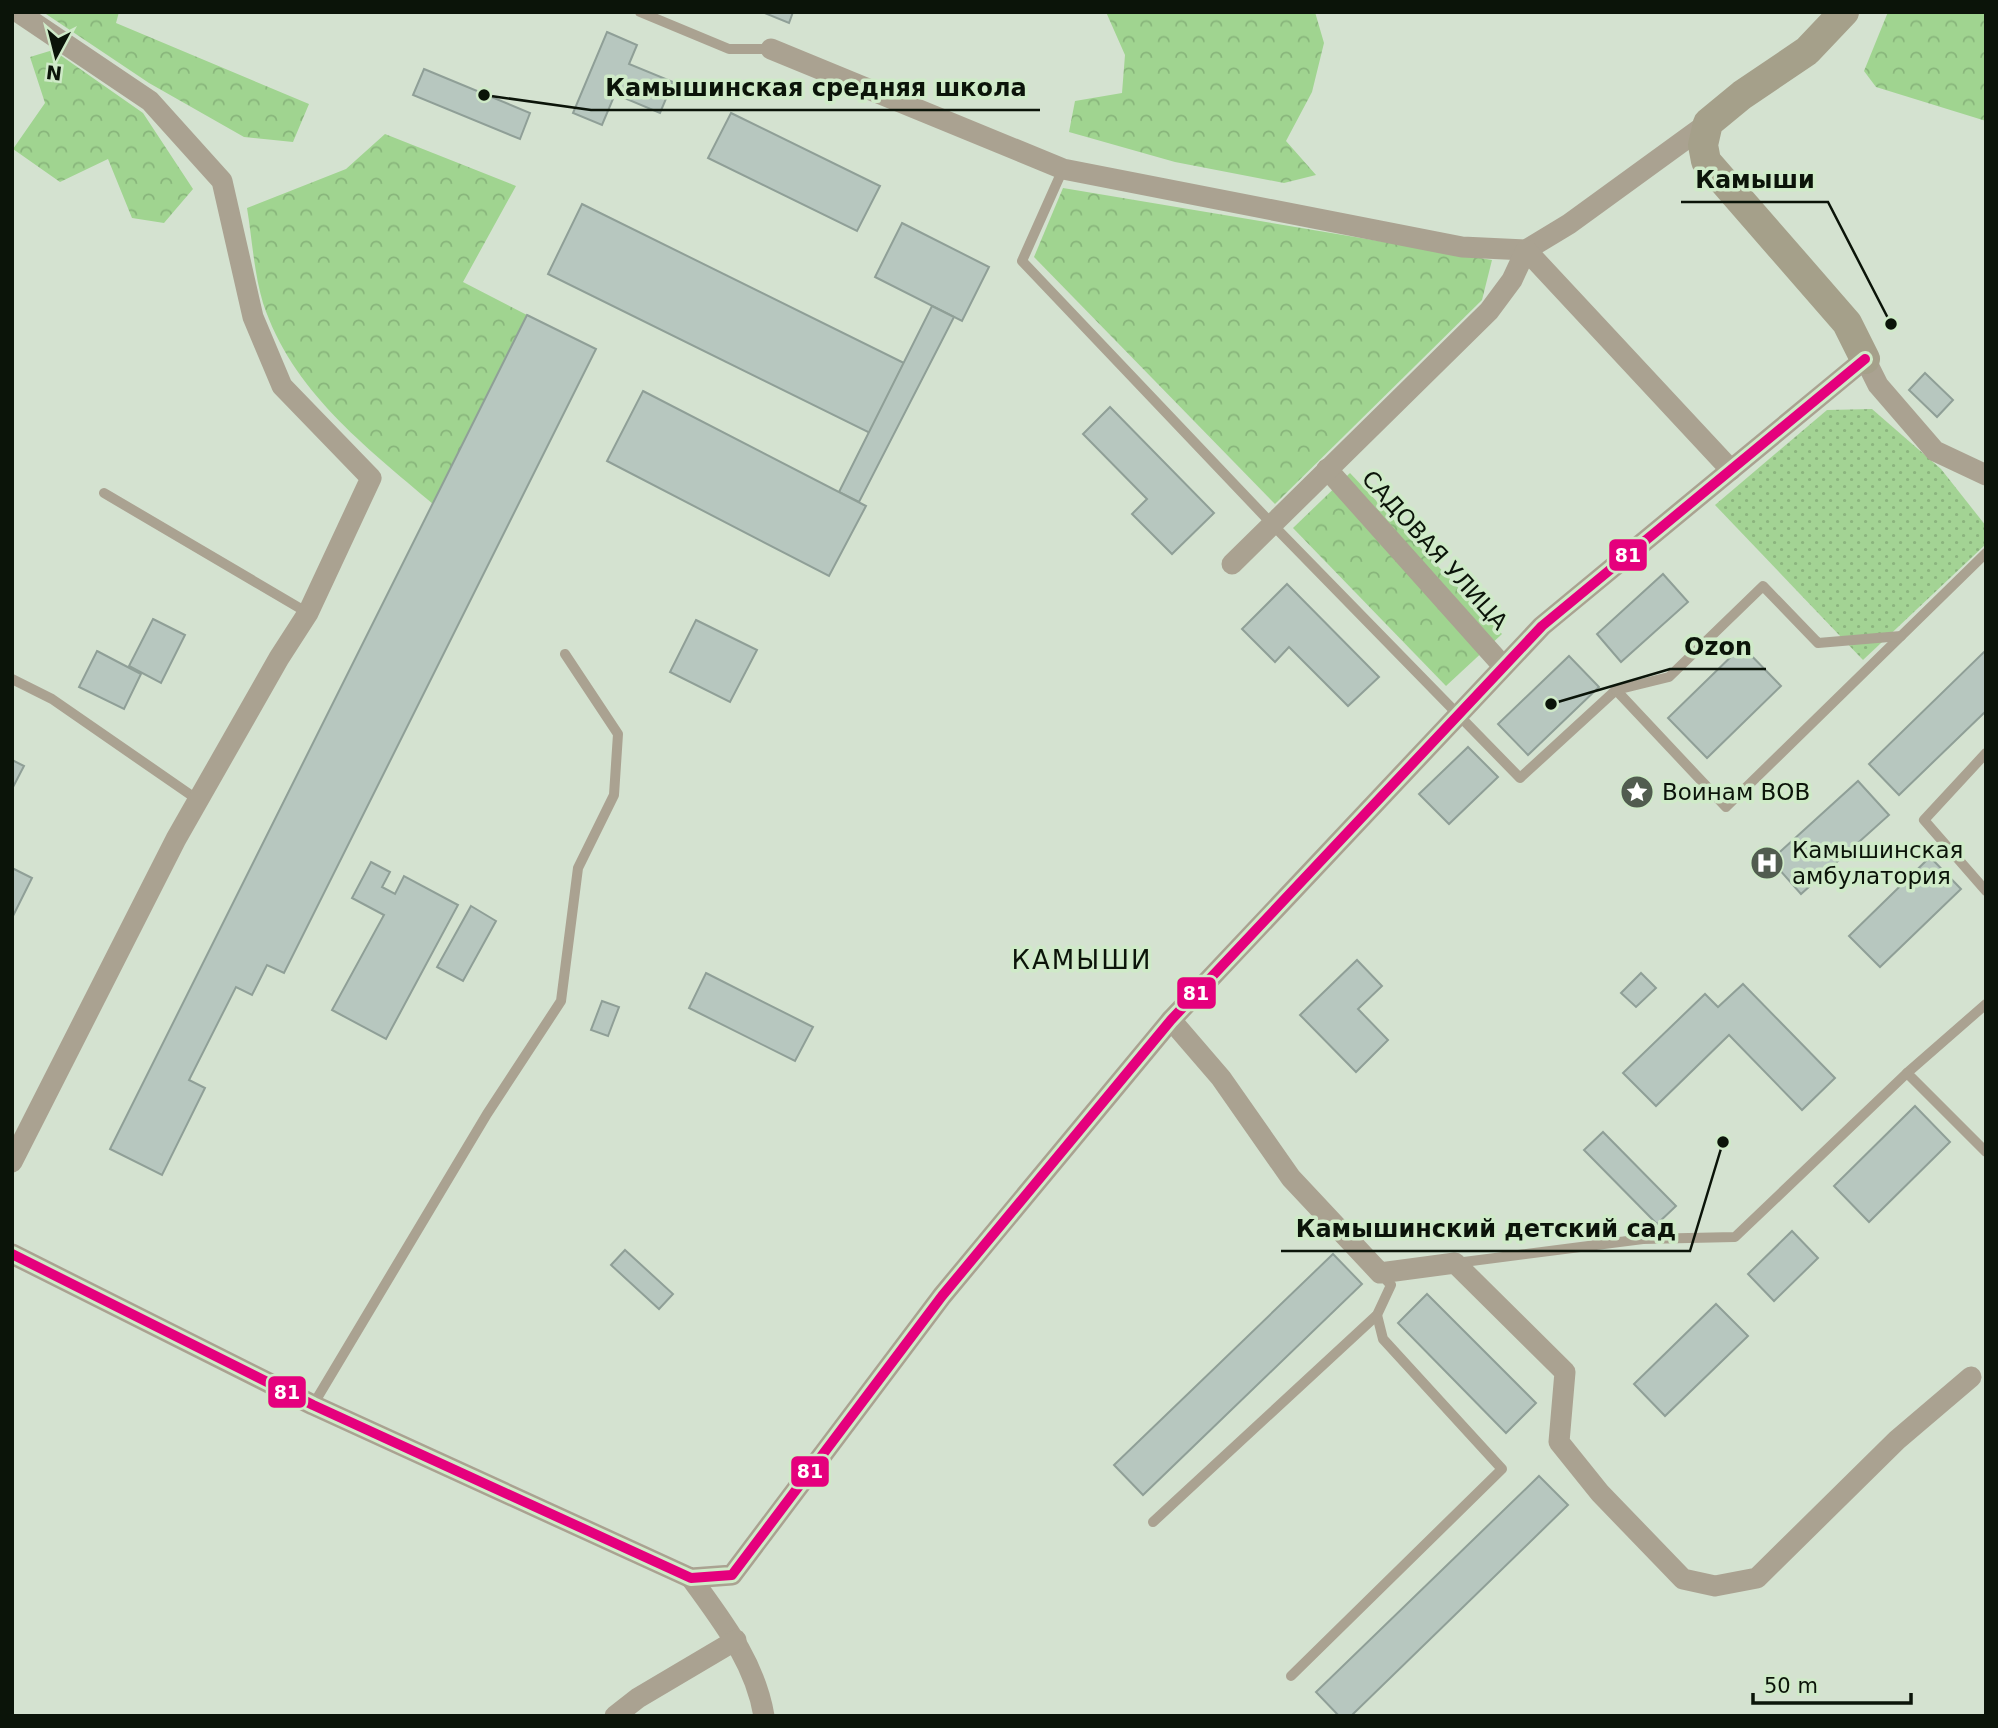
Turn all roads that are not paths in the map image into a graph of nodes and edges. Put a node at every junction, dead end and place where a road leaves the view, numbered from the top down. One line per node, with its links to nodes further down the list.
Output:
1 (18, 12): 16 (street)
2 (640, 12): 4 (lane)
3 (1844, 12): 5 (street)
4 (771, 49): 6 (street)
5 (1708, 123): 7 (street); 8 (street)
6 (1063, 169): 7 (street); 13 (lane)
7 (1526, 250): 9 (street); 10 (street)
8 (1865, 359): 10 (street); 11 (street)
9 (1327, 468): 13 (street); 19 (street, САДОВАЯ УЛИЦА)
10 (1731, 470): 19 (street)
11 (1986, 475)
12 (104, 493): 16 (lane)
13 (1271, 523): 15 (street); 22 (lane)
14 (1986, 553): 17 (lane)
15 (1232, 564)
16 (308, 613): 24 (street)
17 (1901, 636): 21 (lane); 21 (lane)
18 (565, 654): 36 (lane)
19 (1503, 666): 22 (street)
20 (12, 679): 24 (lane)
21 (1616, 690): 22 (lane)
22 (1458, 715): 27 (street)
23 (1986, 753): 25 (lane)
24 (198, 800): 30 (street)
25 (1986, 891)
26 (1986, 1004): 28 (lane)
27 (1171, 1020): 33 (street); 38 (street)
28 (1907, 1073): 29 (lane); 32 (lane)
29 (1986, 1152)
30 (12, 1162)
31 (12, 1254): 36 (street)
32 (1455, 1263): 33 (street); 35 (street)
33 (1380, 1273): 34 (lane)
34 (1377, 1315): 37 (lane); 40 (lane)
35 (1971, 1377)
36 (313, 1405): 38 (street)
37 (1153, 1522)
38 (691, 1578): 39 (street)
39 (736, 1640): 41 (street); 42 (street)
40 (1291, 1676)
41 (615, 1716)
42 (764, 1716)

